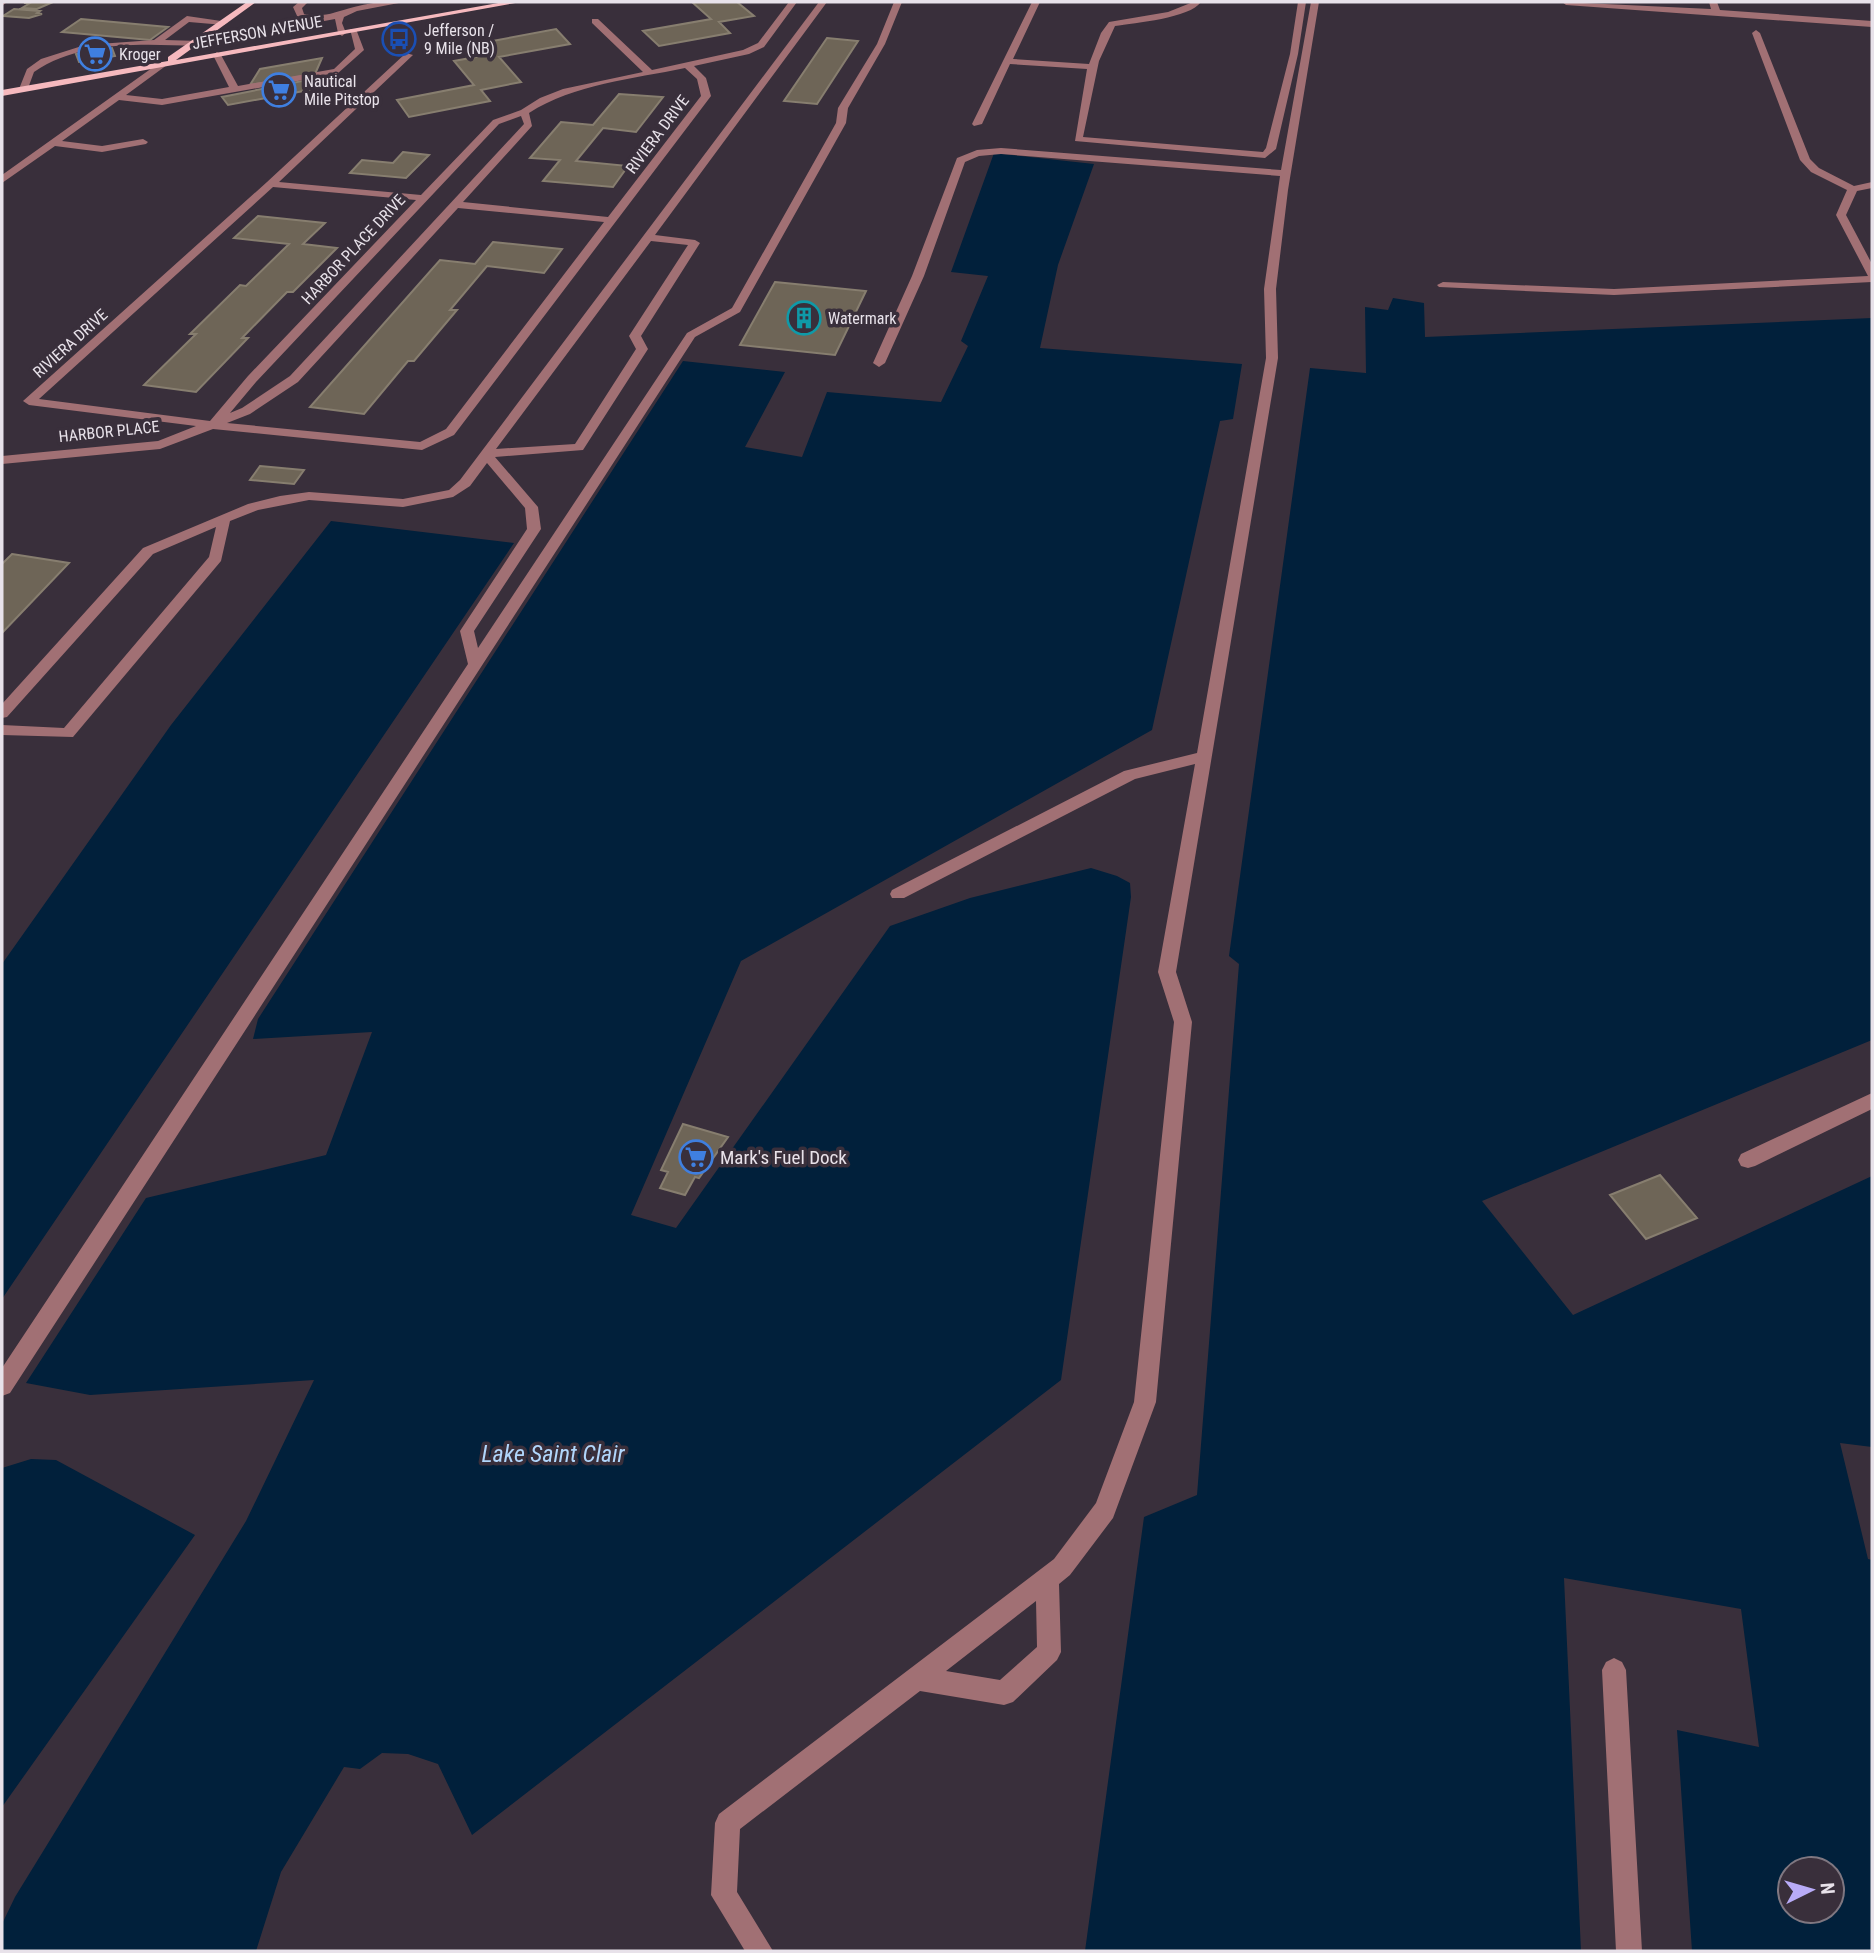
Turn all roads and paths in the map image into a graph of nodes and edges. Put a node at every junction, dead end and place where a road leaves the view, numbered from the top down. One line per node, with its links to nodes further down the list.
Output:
1 (252, 2): 17 (main road)
2 (304, 2): 15 (street)
3 (400, 2): 15 (street)
4 (517, 2): 13 (main road, JEFFERSON AVENUE)
5 (793, 2): 28 (street, RIVIERA DRIVE)
6 (822, 2): 49 (street)
7 (898, 2): 57 (street)
8 (1035, 2): 26 (street)
9 (1197, 2): 29 (street)
10 (1302, 2): 29 (street)
11 (1315, 2): 40 (street)
12 (1566, 2): 14 (street)
13 (500, 3): 19 (main road, JEFFERSON AVENUE)
14 (1714, 6): 18 (street)
15 (340, 16): 20 (street)
16 (595, 21): 30 (street)
17 (225, 22): 22 (street); 23 (main road)
18 (1872, 24)
19 (353, 31): 20 (main road, JEFFERSON AVENUE); 32 (street)
20 (342, 33): 24 (main road, JEFFERSON AVENUE)
21 (1756, 33): 44 (street)
22 (158, 41): 23 (street); 31 (street)
23 (196, 43): 27 (main road)
24 (217, 55): 27 (main road, JEFFERSON AVENUE); 32 (street)
25 (410, 55): 42 (street, RIVIERA DRIVE)
26 (1007, 61): 29 (street); 36 (street)
27 (162, 65): 31 (main road, JEFFERSON AVENUE); 34 (street)
28 (688, 66): 30 (street, RIVIERA DRIVE); 48 (street, RIVIERA DRIVE)
29 (1092, 67)
30 (650, 73): 35 (street, RIVIERA DRIVE)
31 (24, 89): 33 (main road, JEFFERSON AVENUE)
32 (235, 89): 34 (street)
33 (2, 93)
34 (117, 97): 38 (street)
35 (524, 112): 46 (street, HARBOR PLACE DRIVE); 47 (street, RIVIERA DRIVE)
36 (977, 124)
37 (143, 142): 38 (street)
38 (53, 144): 41 (street)
39 (1253, 170): 40 (street); 45 (street); 52 (street)
40 (1286, 173): 45 (street)
41 (2, 180)
42 (271, 184): 46 (street); 53 (street, RIVIERA DRIVE)
43 (1872, 184): 44 (street)
44 (1853, 188): 50 (street)
45 (1283, 190): 60 (street)
46 (423, 198): 53 (street, HARBOR PLACE DRIVE)
47 (453, 204): 48 (street); 53 (street, RIVIERA DRIVE)
48 (611, 220): 53 (street, RIVIERA DRIVE)
49 (648, 237): 54 (street); 54 (street)
50 (1872, 277): 51 (street)
51 (1443, 285)
52 (879, 363)
53 (215, 423): 55 (street, HARBOR PLACE)
54 (486, 453): 56 (street); 57 (street)
55 (4, 460)
56 (224, 519): 58 (street); 59 (street)
57 (475, 664): 64 (street)
58 (2, 713)
59 (2, 730)
60 (1202, 757): 61 (street); 65 (street)
61 (898, 894)
62 (1872, 1101): 63 (street)
63 (1748, 1160)
64 (2, 1386)
65 (1047, 1579): 67 (street); 67 (street)
66 (1614, 1670): 69 (street)
67 (917, 1678): 68 (street)
68 (760, 1951)
69 (1629, 1951)

